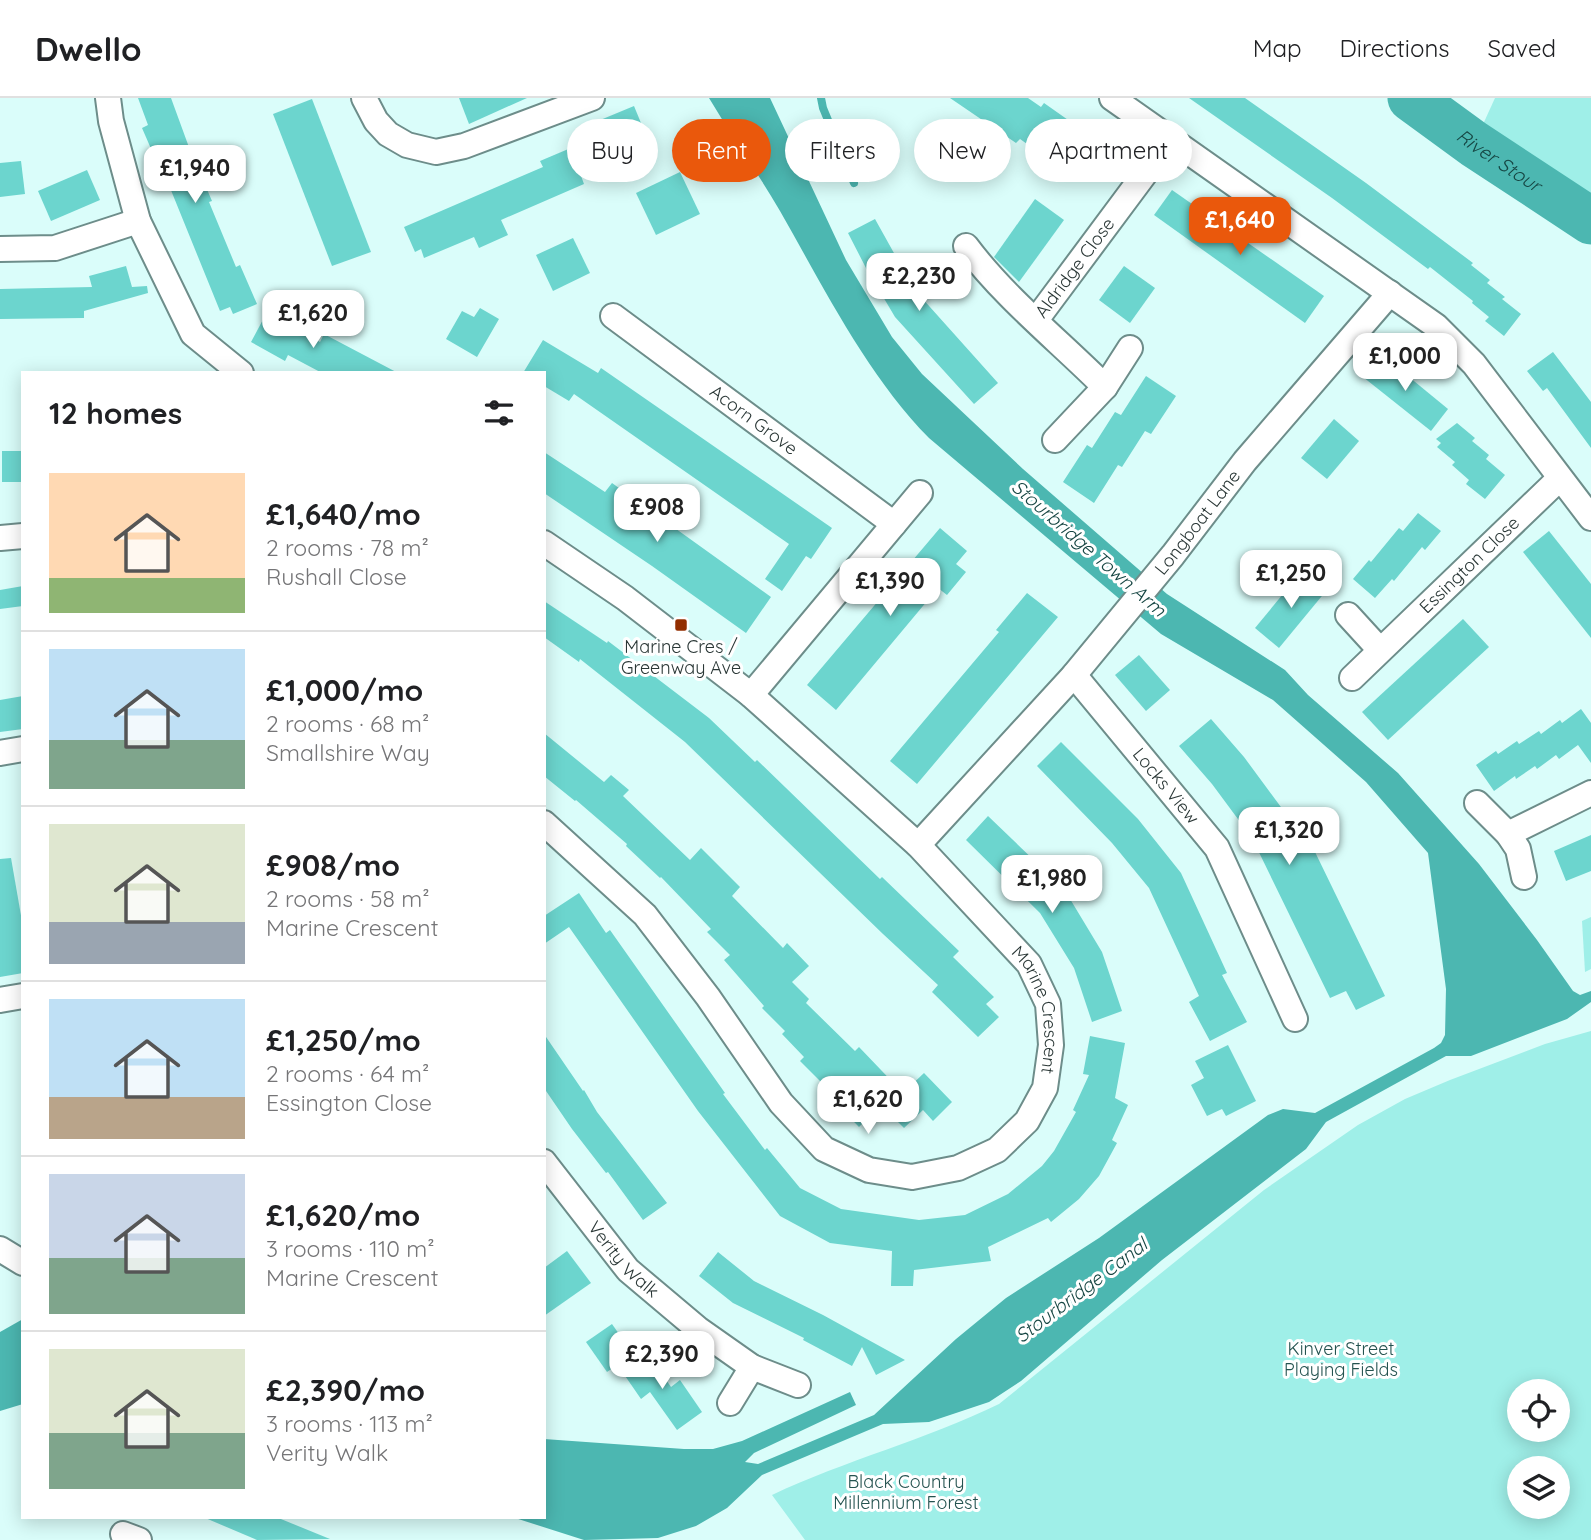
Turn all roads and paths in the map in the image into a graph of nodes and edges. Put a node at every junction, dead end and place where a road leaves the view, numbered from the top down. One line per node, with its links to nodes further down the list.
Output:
1 (108, 98): 8 (street)
2 (364, 98): 3 (street)
3 (592, 98)
4 (1112, 98): 5 (street)
5 (1141, 119)
6 (1192, 155): 11 (street)
7 (1139, 182): 13 (street, Aldridge Close)
8 (138, 220): 10 (street); 15 (street)
9 (966, 246): 13 (street)
10 (0, 249)
11 (1390, 293): 18 (street); 27 (street, Longboat Lane)
12 (613, 316): 21 (street, Acorn Grove)
13 (1037, 320): 16 (street, Aldridge Close)
14 (1130, 348): 16 (street)
15 (235, 369)
16 (1105, 387): 17 (street)
17 (1055, 440)
18 (1559, 479): 20 (street); 26 (street, Essington Close)
19 (920, 493): 21 (street)
20 (1591, 518)
21 (894, 524): 29 (street)
22 (21, 536): 23 (street)
23 (0, 538)
24 (546, 543): 29 (street, Marine Crescent)
25 (1348, 615): 26 (street)
26 (1380, 650): 28 (street, Essington Close)
27 (1074, 675): 36 (street, Longboat Lane); 40 (street, Locks View)
28 (1352, 678)
29 (751, 695): 36 (street, Marine Crescent)
30 (21, 749): 31 (street)
31 (0, 753)
32 (1591, 793): 35 (street)
33 (1477, 803): 35 (street)
34 (547, 832): 36 (street, Marine Crescent)
35 (1508, 834): 37 (street)
36 (918, 845)
37 (1524, 877)
38 (21, 996): 39 (street)
39 (0, 1000)
40 (1295, 1019)
41 (546, 1169): 42 (street, Verity Walk)
42 (554, 1195): 45 (street, Verity Walk)
43 (0, 1249): 44 (street)
44 (21, 1262)
45 (752, 1367): 46 (street, Verity Walk); 47 (street)
46 (798, 1385)
47 (730, 1403)

